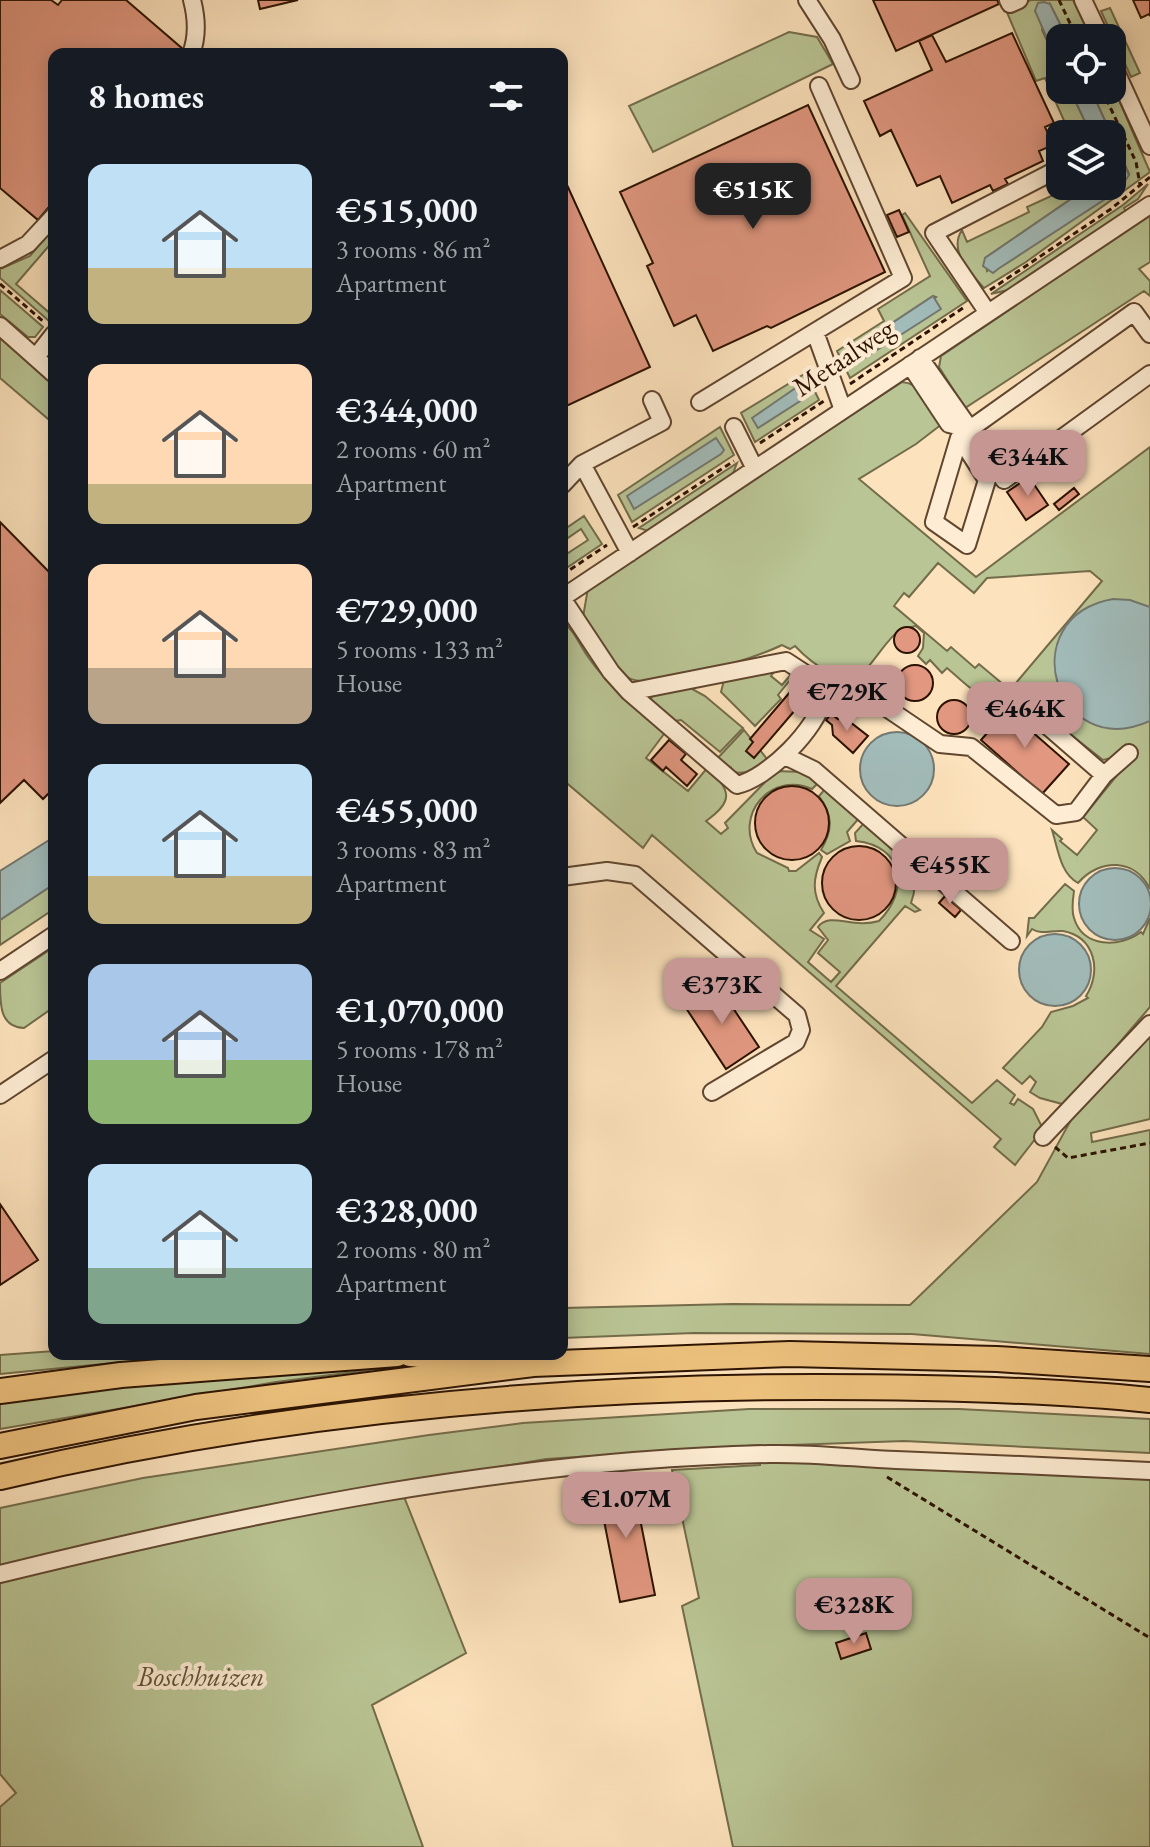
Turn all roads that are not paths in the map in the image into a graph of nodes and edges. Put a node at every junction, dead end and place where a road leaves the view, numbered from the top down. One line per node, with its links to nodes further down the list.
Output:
1 (192, 0): 7 (street)
2 (807, 0): 8 (street)
3 (1008, 0): 4 (street)
4 (1019, 0)
5 (1083, 0): 6 (street)
6 (1094, 24)
7 (193, 48)
8 (851, 80)
9 (819, 86): 18 (street)
10 (1126, 94): 11 (street)
11 (1150, 146)
12 (1046, 175): 16 (street)
13 (1150, 205): 16 (street, Metaalweg)
14 (48, 222): 15 (street)
15 (0, 259)
16 (988, 313): 22 (street, Metaalweg)
17 (0, 326): 21 (street)
18 (815, 332): 26 (street); 27 (street)
19 (1150, 334): 29 (street)
20 (48, 340): 21 (street)
21 (36, 357): 23 (street)
22 (915, 361): 27 (street, Metaalweg); 29 (street)
23 (48, 368)
24 (1150, 374): 29 (street)
25 (652, 400): 30 (street)
26 (700, 402)
27 (843, 410): 31 (street, Metaalweg)
28 (734, 427): 31 (street)
29 (970, 429): 29 (street)
30 (582, 464): 32 (street); 33 (street)
31 (755, 469): 33 (street, Metaalweg)
32 (568, 479)
33 (630, 553): 34 (street, Metaalweg)
34 (568, 594)
35 (568, 607): 36 (street)
36 (629, 692): 38 (street); 40 (street)
37 (1013, 696): 41 (street)
38 (824, 697): 40 (street); 41 (street)
39 (1129, 753): 41 (street)
40 (785, 756): 44 (street)
41 (1104, 775)
42 (568, 876): 48 (street)
43 (48, 939): 45 (street)
44 (1011, 941)
45 (0, 971)
46 (1150, 1024): 50 (street)
47 (48, 1063): 49 (street)
48 (712, 1092)
49 (0, 1095)
50 (1043, 1137)
51 (318, 1360): 55 (highway)
52 (484, 1360): 53 (highway)
53 (533, 1364): 54 (highway); 57 (highway)
54 (1150, 1369)
55 (0, 1391)
56 (1150, 1400): 59 (highway)
57 (0, 1446)
58 (1150, 1471): 60 (street)
59 (0, 1477)
60 (0, 1574)

